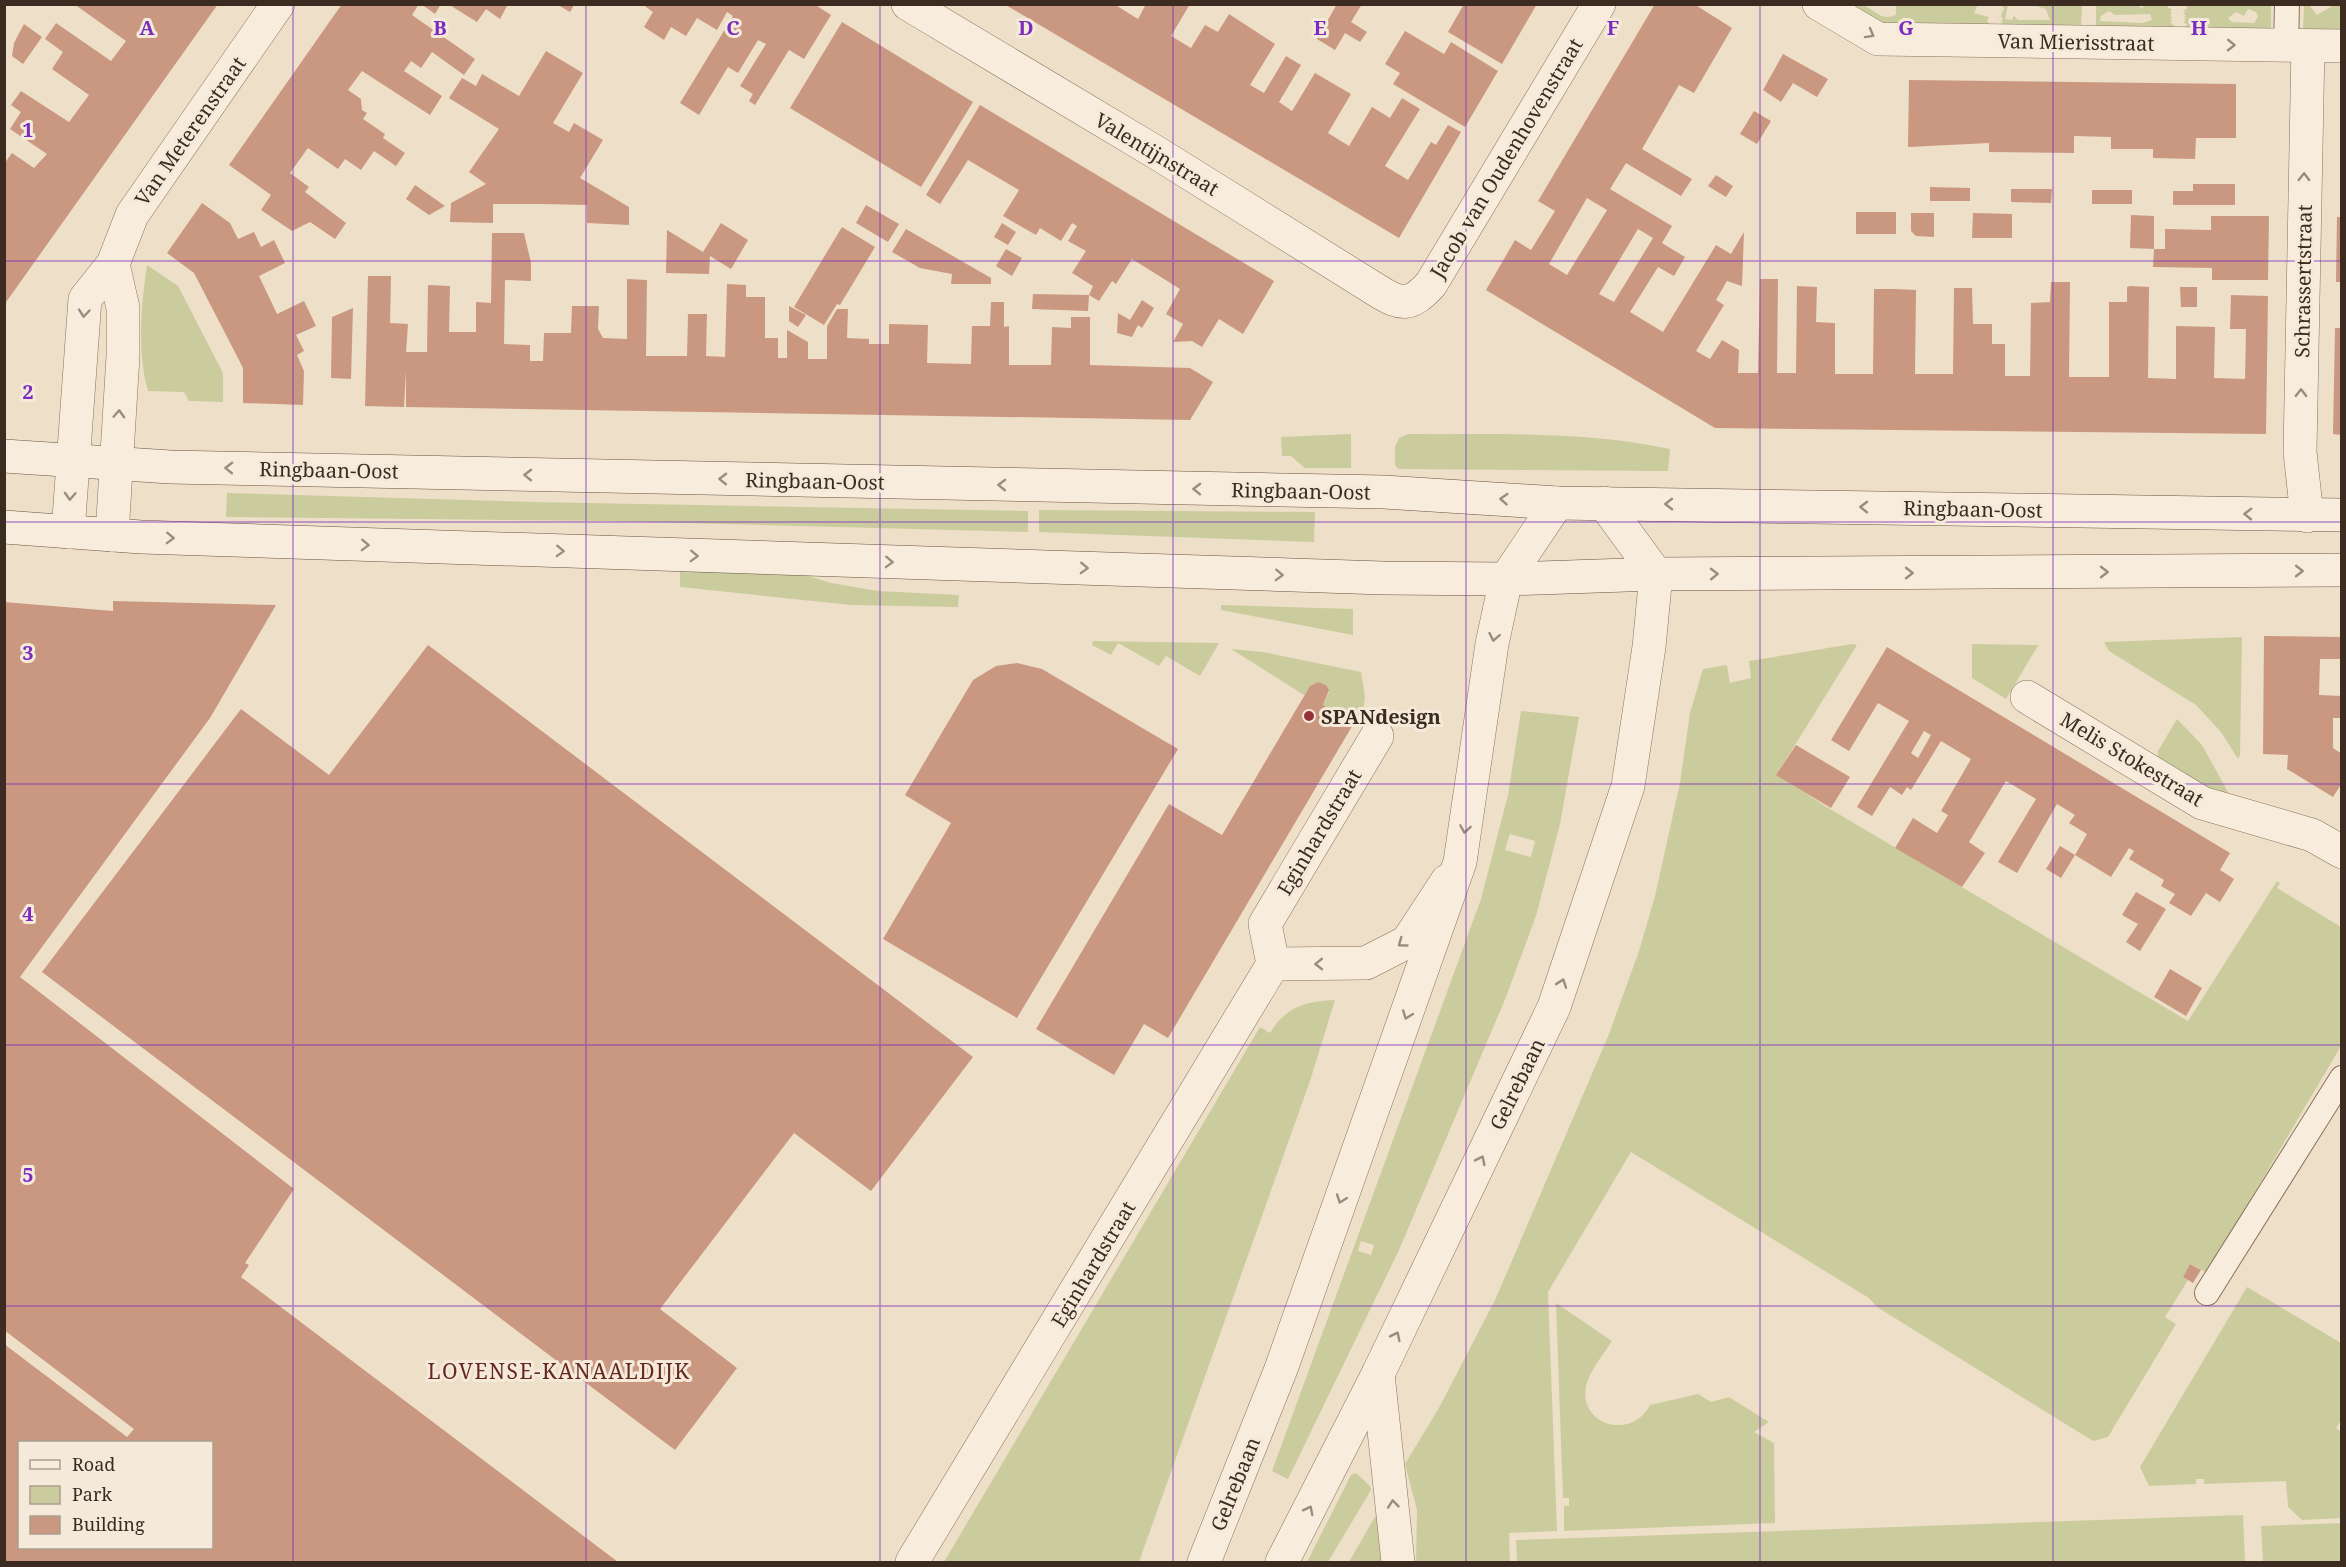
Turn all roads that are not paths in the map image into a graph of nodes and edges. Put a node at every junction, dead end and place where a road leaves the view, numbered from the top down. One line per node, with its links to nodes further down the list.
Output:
1 (278, 4): 8 (street, Van Meterenstraat)
2 (908, 4): 9 (street, Valentijnstraat)
3 (1599, 4): 9 (street, Jacob van Oudenhovenstraat)
4 (1819, 4): 6 (street, Van Mierisstraat, one-way to 6)
5 (2287, 4): 6 (lane)
6 (2297, 46): 7 (street, Van Mierisstraat); 15 (street, Schrassertstraat, one-way to 6)
7 (2342, 46)
8 (113, 264): 11 (street, Van Meterenstraat, one-way to 11); 12 (street, one-way to 8)
9 (1405, 302)
10 (4, 456): 11 (street, Ringbaan-Oost)
11 (72, 461): 12 (street, Ringbaan-Oost); 18 (street, one-way to 18)
12 (116, 463): 13 (street, Ringbaan-Oost, one-way to 12); 19 (street)
13 (1557, 503): 14 (street, Ringbaan-Oost); 22 (street)
14 (1604, 503): 15 (street, Ringbaan-Oost, one-way to 14); 21 (street)
15 (2307, 516): 16 (street, Ringbaan-Oost)
16 (2342, 516)
17 (4, 527): 18 (street)
18 (68, 532): 19 (street)
19 (112, 535): 22 (street, one-way to 22)
20 (2342, 570): 21 (street, one-way to 20)
21 (1656, 574): 22 (street); 30 (street, Gelrebaan, one-way to 21)
22 (1506, 579): 26 (street, Gelrebaan, one-way to 26)
23 (2027, 697): 25 (street, Melis Stokestraat)
24 (1377, 736): 27 (street, Eginhardstraat)
25 (2342, 852)
26 (1460, 862): 27 (street, one-way to 27); 32 (street, Gelrebaan, one-way to 32)
27 (1273, 964): 31 (street, Eginhardstraat)
28 (2342, 1078): 29 (lane)
29 (2207, 1293)
30 (1378, 1374): 33 (street, Gelrebaan, one-way to 30); 34 (street, one-way to 30)
31 (912, 1563)
32 (1204, 1563)
33 (1282, 1563)
34 (1398, 1563)

